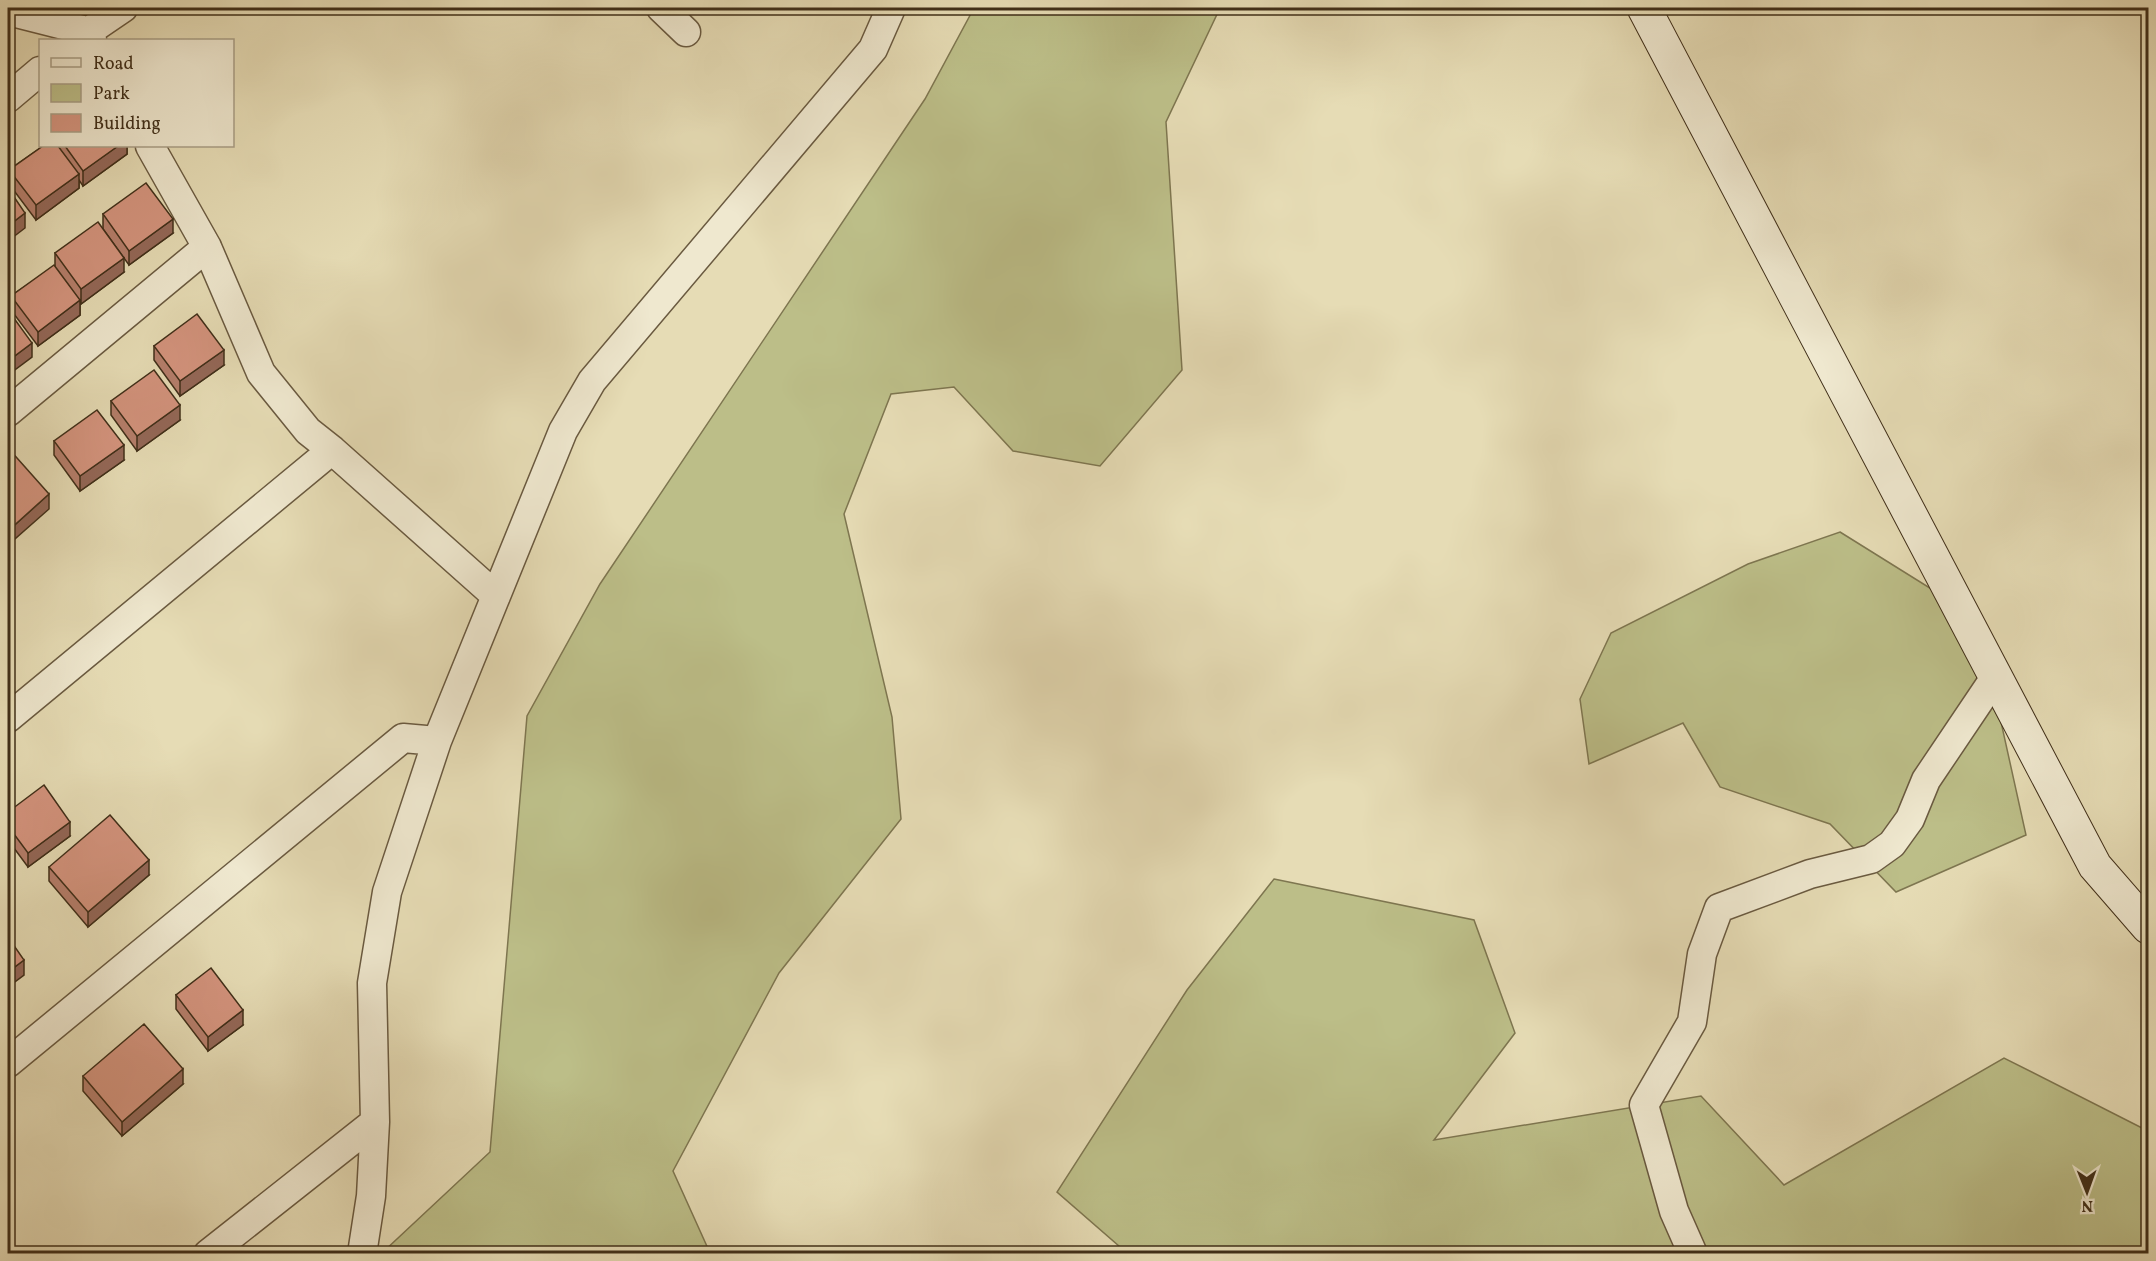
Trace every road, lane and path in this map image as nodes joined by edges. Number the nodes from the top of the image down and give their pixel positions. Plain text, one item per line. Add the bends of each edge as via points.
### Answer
1 (123, 8) edge
2 (661, 8) edge
3 (891, 8) edge
4 (1644, 8) edge
5 (8, 11) edge
6 (686, 32) dead end
7 (85, 38) edge
8 (39, 71) edge
9 (8, 98) edge
10 (151, 147) edge
11 (207, 247) junction
12 (8, 412) edge
13 (332, 450) junction
14 (496, 596) junction
15 (1996, 676) junction
16 (8, 718) edge
17 (437, 741) junction
18 (2148, 927) edge
19 (8, 1063) edge
20 (375, 1122) junction
21 (208, 1254) edge
22 (362, 1254) edge
23 (1693, 1254) edge

1 - 7 street
2 - 6 street
3 - 14 street via 873,49 592,381 563,431
4 - 15 street
5 - 7 street
8 - 9 street
10 - 11 street
11 - 12 street
11 - 13 street via 261,374 308,431
13 - 14 street
13 - 16 street
14 - 17 street
15 - 18 street via 2095,866
15 - 23 street via 1926,780 1910,819 1892,844 1871,859 1810,874 1719,908 1702,954 1692,1022 1644,1105 1674,1211
17 - 19 street via 403,738
17 - 20 street via 387,892 372,983
20 - 21 street
20 - 22 street via 371,1196

